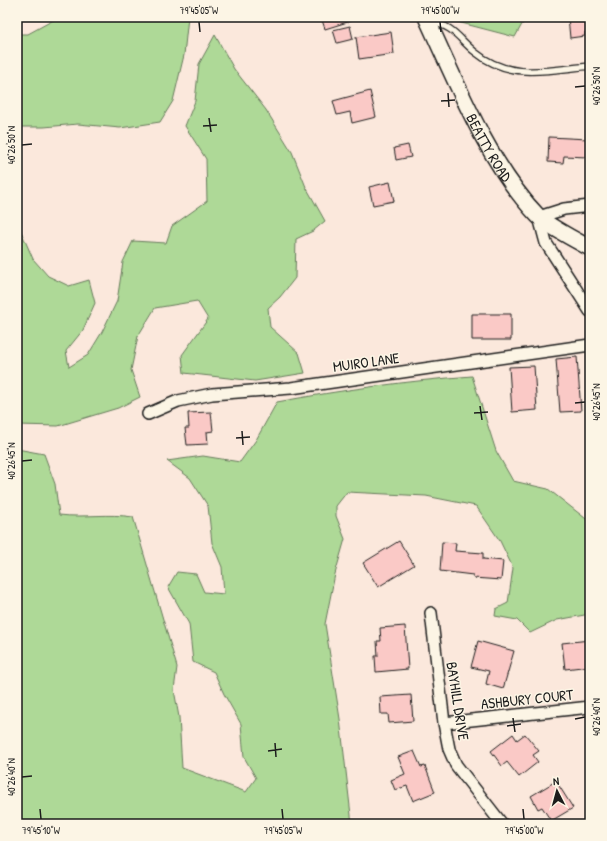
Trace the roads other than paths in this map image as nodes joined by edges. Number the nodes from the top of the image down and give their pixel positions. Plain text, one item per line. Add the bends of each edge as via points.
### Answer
1 (426, 19) edge
2 (590, 66) edge
3 (590, 206) edge
4 (539, 217) junction
5 (590, 248) edge
6 (590, 311) edge
7 (590, 345) edge
8 (148, 414) dead end
9 (431, 613) dead end
10 (590, 707) edge
11 (444, 723) junction
12 (502, 824) edge

1 - 2 lane via 442,23 475,52 506,69 538,72
1 - 4 street, BEATTY ROAD via 486,142 511,183
3 - 4 street via 564,209
4 - 5 street, BEATTY ROAD
4 - 6 street via 546,243
7 - 8 street, MUIRO LANE via 291,388 212,394 178,401
9 - 11 street, BAYHILL DRIVE
10 - 11 street, ASHBURY COURT
11 - 12 street, BAYHILL DRIVE via 456,765

